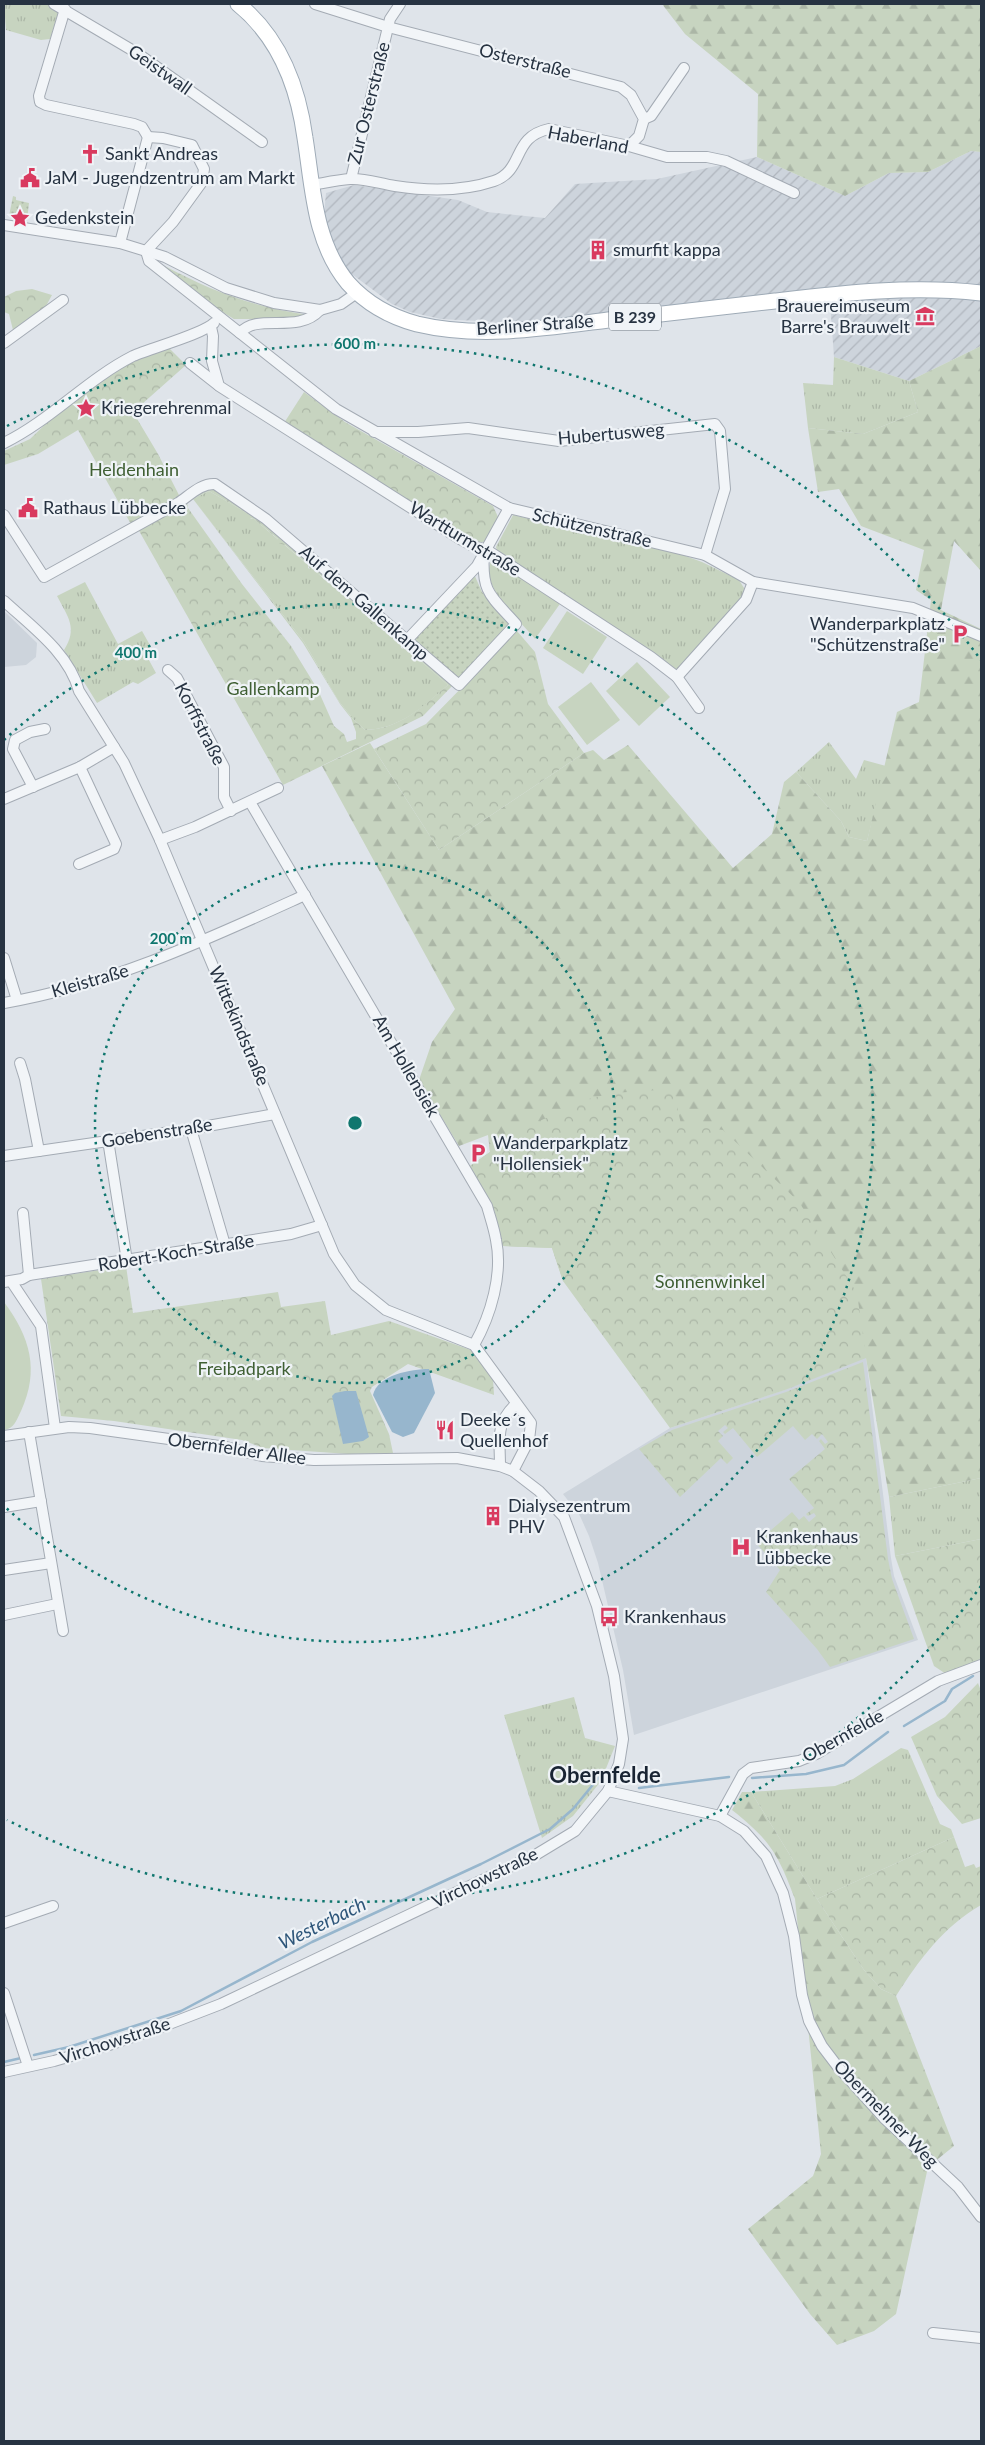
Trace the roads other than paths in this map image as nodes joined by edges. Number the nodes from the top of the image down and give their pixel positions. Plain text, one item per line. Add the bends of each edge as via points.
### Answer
1 (54, 4) edge
2 (238, 4) edge
3 (315, 4) edge
4 (400, 4) edge
5 (64, 9) junction
6 (388, 27) junction
7 (684, 68) dead end
8 (644, 120) junction
9 (148, 137) junction
10 (262, 142) dead end
11 (630, 146) junction
12 (351, 179) junction
13 (312, 185) junction
14 (794, 193) dead end
15 (4, 225) edge
16 (120, 243) junction
17 (146, 251) junction
18 (358, 292) junction
19 (981, 292) edge
20 (64, 300) dead end
21 (320, 310) junction
22 (219, 317) junction
23 (210, 326) junction
24 (240, 333) junction
25 (4, 343) edge
26 (190, 363) dead end
27 (219, 386) junction
28 (373, 432) junction
29 (4, 444) edge
30 (509, 508) junction
31 (4, 515) edge
32 (486, 552) junction
33 (705, 555) junction
34 (753, 582) junction
35 (4, 600) edge
36 (981, 636) edge
37 (407, 640) junction
38 (168, 670) dead end
39 (677, 677) junction
40 (699, 708) dead end
41 (45, 729) dead end
42 (114, 747) junction
43 (80, 767) junction
44 (33, 787) junction
45 (278, 788) dead end
46 (4, 799) edge
47 (250, 802) junction
48 (231, 810) junction
49 (160, 840) junction
50 (79, 864) dead end
51 (305, 895) junction
52 (203, 941) junction
53 (4, 958) edge
54 (17, 1000) junction
55 (4, 1003) edge
56 (20, 1064) dead end
57 (275, 1114) junction
58 (191, 1129) junction
59 (108, 1140) junction
60 (39, 1151) junction
61 (4, 1156) edge
62 (23, 1213) dead end
63 (322, 1225) junction
64 (224, 1245) junction
65 (127, 1261) junction
66 (29, 1275) junction
67 (7, 1281) edge
68 (474, 1345) junction
69 (516, 1404) junction
70 (54, 1428) junction
71 (29, 1432) junction
72 (4, 1436) edge
73 (500, 1466) junction
74 (512, 1471) junction
75 (41, 1502) junction
76 (4, 1507) edge
77 (51, 1563) junction
78 (4, 1570) edge
79 (57, 1604) junction
80 (4, 1615) edge
81 (63, 1631) dead end
82 (981, 1665) edge
83 (608, 1791) junction
84 (720, 1816) junction
85 (53, 1906) dead end
86 (4, 1923) edge
87 (4, 1993) edge
88 (28, 2066) junction
89 (4, 2072) edge
90 (981, 2217) edge
91 (933, 2333) dead end
92 (981, 2338) edge

1 - 5 street, Geistwall
2 - 13 main road, Berliner Straße / B 239 via 269,36 289,72 302,118
3 - 6 street, Osterstraße
4 - 6 street
5 - 9 street via 40,102 134,124 142,127
5 - 10 street, Geistwall via 137,53
6 - 8 street, Osterstraße via 611,82 631,95
6 - 12 street, Zur Osterstraße
7 - 8 street
8 - 11 street via 639,136
9 - 16 street
9 - 17 street via 192,146 204,169 202,182 173,222
11 - 12 street, Haberland via 549,129 537,131 527,139 505,176 484,184 444,191
11 - 14 street, Haberland via 667,157 726,162
12 - 13 street, Haberland
13 - 18 main road, Berliner Straße / B 239 via 325,244 340,272
15 - 16 street
16 - 17 street
17 - 21 street via 165,257 226,288 274,303
17 - 22 street, Schützenstraße via 150,261
18 - 19 main road, Berliner Straße / B 239 via 404,320 435,327 488,331 552,327 852,292
18 - 21 street via 341,304
20 - 25 street
21 - 24 street via 304,321 248,325
22 - 23 street
22 - 24 street, Schützenstraße
23 - 27 street via 212,361
23 - 29 street via 131,357
24 - 28 street, Schützenstraße via 313,393
26 - 27 street, Wartturmstraße
27 - 32 street, Wartturmstraße via 460,539
28 - 30 street, Schützenstraße
28 - 33 street, Hubertusweg via 468,428 559,441 715,424 720,431 725,489
30 - 32 street
30 - 33 street, Schützenstraße
31 - 37 street, Auf dem Gallenkamp via 44,577 178,503 198,488 215,484 273,525
32 - 37 street via 477,566
32 - 37 street, Auf dem Gallenkamp via 484,583 516,624 459,685
32 - 39 street, Wartturmstraße
33 - 34 street, Schützenstraße
34 - 36 street, Schützenstraße via 913,608
34 - 39 street via 746,600
35 - 42 street, Wittekindstraße via 59,654
38 - 48 street, Korffstraße via 177,678 224,767 224,797
39 - 40 street, Wartturmstraße
41 - 44 street via 15,740 13,749
42 - 43 street
42 - 49 street, Wittekindstraße
43 - 44 street
43 - 50 street via 116,844 114,850
44 - 46 street
45 - 47 street
47 - 48 street
47 - 51 street, Am Hollensiek
48 - 49 street
49 - 52 street, Wittekindstraße
51 - 52 street, Kleistraße
51 - 68 street, Am Hollensiek via 486,1206 497,1240 497,1271 491,1303
52 - 54 street, Kleistraße via 77,987
52 - 57 street, Wittekindstraße
53 - 54 street
54 - 55 street, Kleistraße
56 - 60 street
57 - 58 street, Goebenstraße
57 - 63 street, Wittekindstraße
58 - 59 street, Goebenstraße
58 - 64 street
59 - 60 street, Goebenstraße
59 - 65 street
60 - 61 street, Goebenstraße
62 - 66 street
63 - 64 street, Robert-Koch-Straße via 291,1234
63 - 68 street, Wittekindstraße via 342,1268 370,1299 403,1318
64 - 65 street, Robert-Koch-Straße
65 - 66 street, Robert-Koch-Straße
66 - 67 street, Robert-Koch-Straße
67 - 70 street via 41,1326
68 - 69 street
69 - 73 street via 502,1422
69 - 74 street via 529,1417 532,1429
70 - 71 street, Obernfelder Allee
70 - 73 street, Obernfelder Allee via 90,1428 305,1460 457,1458
71 - 72 street, Obernfelder Allee
71 - 75 street
73 - 74 street, Virchowstraße
74 - 83 street, Virchowstraße via 539,1491 564,1517 597,1606 614,1676 622,1729 619,1764
75 - 76 street
75 - 77 street
77 - 78 street
77 - 79 street
79 - 80 street
79 - 81 street
82 - 84 street, Obernfelde via 938,1681 816,1754 799,1761 751,1768 743,1774
83 - 84 street, Obermehner Weg
83 - 88 street, Virchowstraße via 575,1831 537,1854 221,2004 109,2045
84 - 90 street, Obermehner Weg via 744,1831 766,1856 783,1893 794,1936 802,1995 809,2021 822,2046 884,2118 958,2187
85 - 86 street
87 - 88 street
88 - 89 street, Virchowstraße
91 - 92 street

